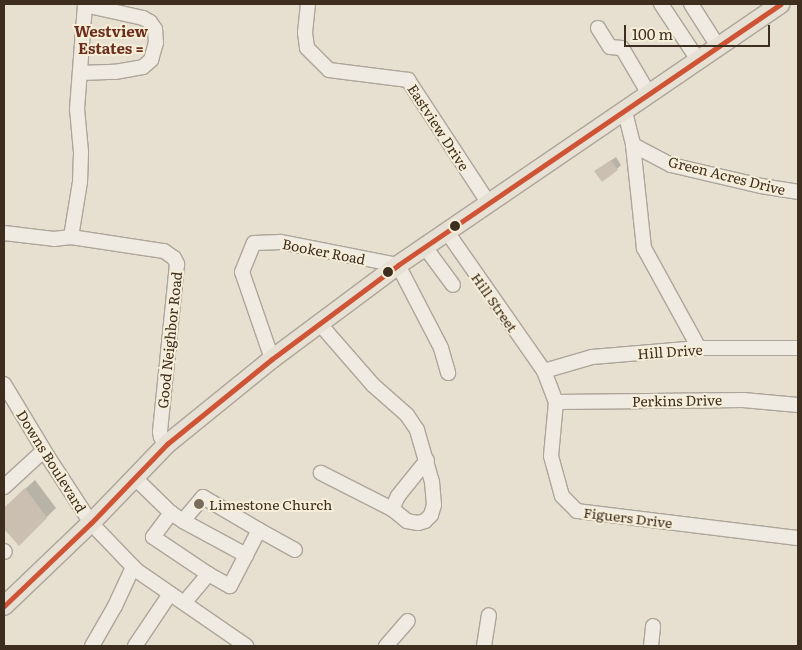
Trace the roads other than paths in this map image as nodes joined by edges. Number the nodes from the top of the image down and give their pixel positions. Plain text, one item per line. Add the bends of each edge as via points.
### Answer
1 (308, 4) edge
2 (661, 4) edge
3 (691, 4) edge
4 (85, 5) edge
5 (774, 5) edge
6 (598, 28) dead end
7 (718, 45) junction
8 (698, 60) junction
9 (80, 73) junction
10 (649, 94) junction
11 (625, 112) junction
12 (633, 145) junction
13 (798, 192) edge
14 (489, 204) junction
15 (447, 232) junction
16 (4, 233) edge
17 (71, 237) junction
18 (425, 247) junction
19 (398, 265) junction
20 (453, 285) dead end
21 (319, 323) junction
22 (698, 348) junction
23 (798, 348) edge
24 (272, 359) junction
25 (544, 371) junction
26 (448, 373) dead end
27 (4, 384) edge
28 (556, 402) junction
29 (798, 405) edge
30 (168, 444) junction
31 (44, 451) junction
32 (427, 460) junction
33 (321, 473) dead end
34 (134, 477) junction
35 (4, 487) edge
36 (392, 510) junction
37 (177, 517) junction
38 (91, 523) junction
39 (259, 530) junction
40 (798, 538) edge
41 (296, 550) dead end
42 (246, 555) junction
43 (133, 567) junction
44 (208, 574) junction
45 (170, 594) junction
46 (184, 603) junction
47 (4, 606) edge
48 (489, 615) dead end
49 (408, 621) dead end
50 (653, 626) dead end
51 (98, 644) edge
52 (135, 646) edge
53 (246, 646) edge
54 (386, 646) edge
55 (484, 646) edge
56 (651, 646) edge

1 - 14 street, Eastview Drive via 307,48 329,70 408,80
2 - 8 street
3 - 7 street
4 - 9 street
4 - 9 street via 143,18 155,30 156,43 151,60 143,67
5 - 7 main road
6 - 10 street via 610,47 622,48
7 - 8 main road
8 - 10 main road
9 - 17 street via 80,182
10 - 11 main road
11 - 12 street
11 - 14 main road
12 - 13 street, Green Acres Drive via 671,164
12 - 22 street via 644,248
14 - 15 main road
15 - 18 main road
15 - 25 street, Hill Street
16 - 17 street, Good Neighbor Road via 54,239
17 - 30 street, Good Neighbor Road via 164,251 176,261 160,432
18 - 19 main road
18 - 20 street
19 - 21 main road
19 - 24 street, Booker Road via 281,242 254,243 242,272
19 - 26 street via 441,348
21 - 24 main road
21 - 32 street via 373,385 408,415
22 - 23 street, Hill Drive
22 - 25 street, Hill Drive via 592,357
24 - 30 main road
25 - 28 street, Figuers Drive
27 - 31 street, Downs Boulevard
28 - 29 street, Perkins Drive via 743,400
28 - 40 street, Figuers Drive via 552,456 562,496 577,511
30 - 34 main road
31 - 35 street
31 - 38 street, Downs Boulevard
32 - 36 street via 405,485
32 - 36 street via 434,505 431,515 418,523 408,521
33 - 36 street
34 - 37 street
34 - 38 main road
37 - 39 street via 203,497
37 - 42 street
37 - 44 street via 154,536
38 - 43 street, Downs Boulevard
38 - 47 main road
39 - 41 street
39 - 42 street
42 - 44 street via 230,586
43 - 45 street, Downs Boulevard
43 - 51 street
44 - 46 street
45 - 46 street, Downs Boulevard
45 - 52 street
46 - 53 street, Downs Boulevard
48 - 55 street
49 - 54 street
50 - 56 street

